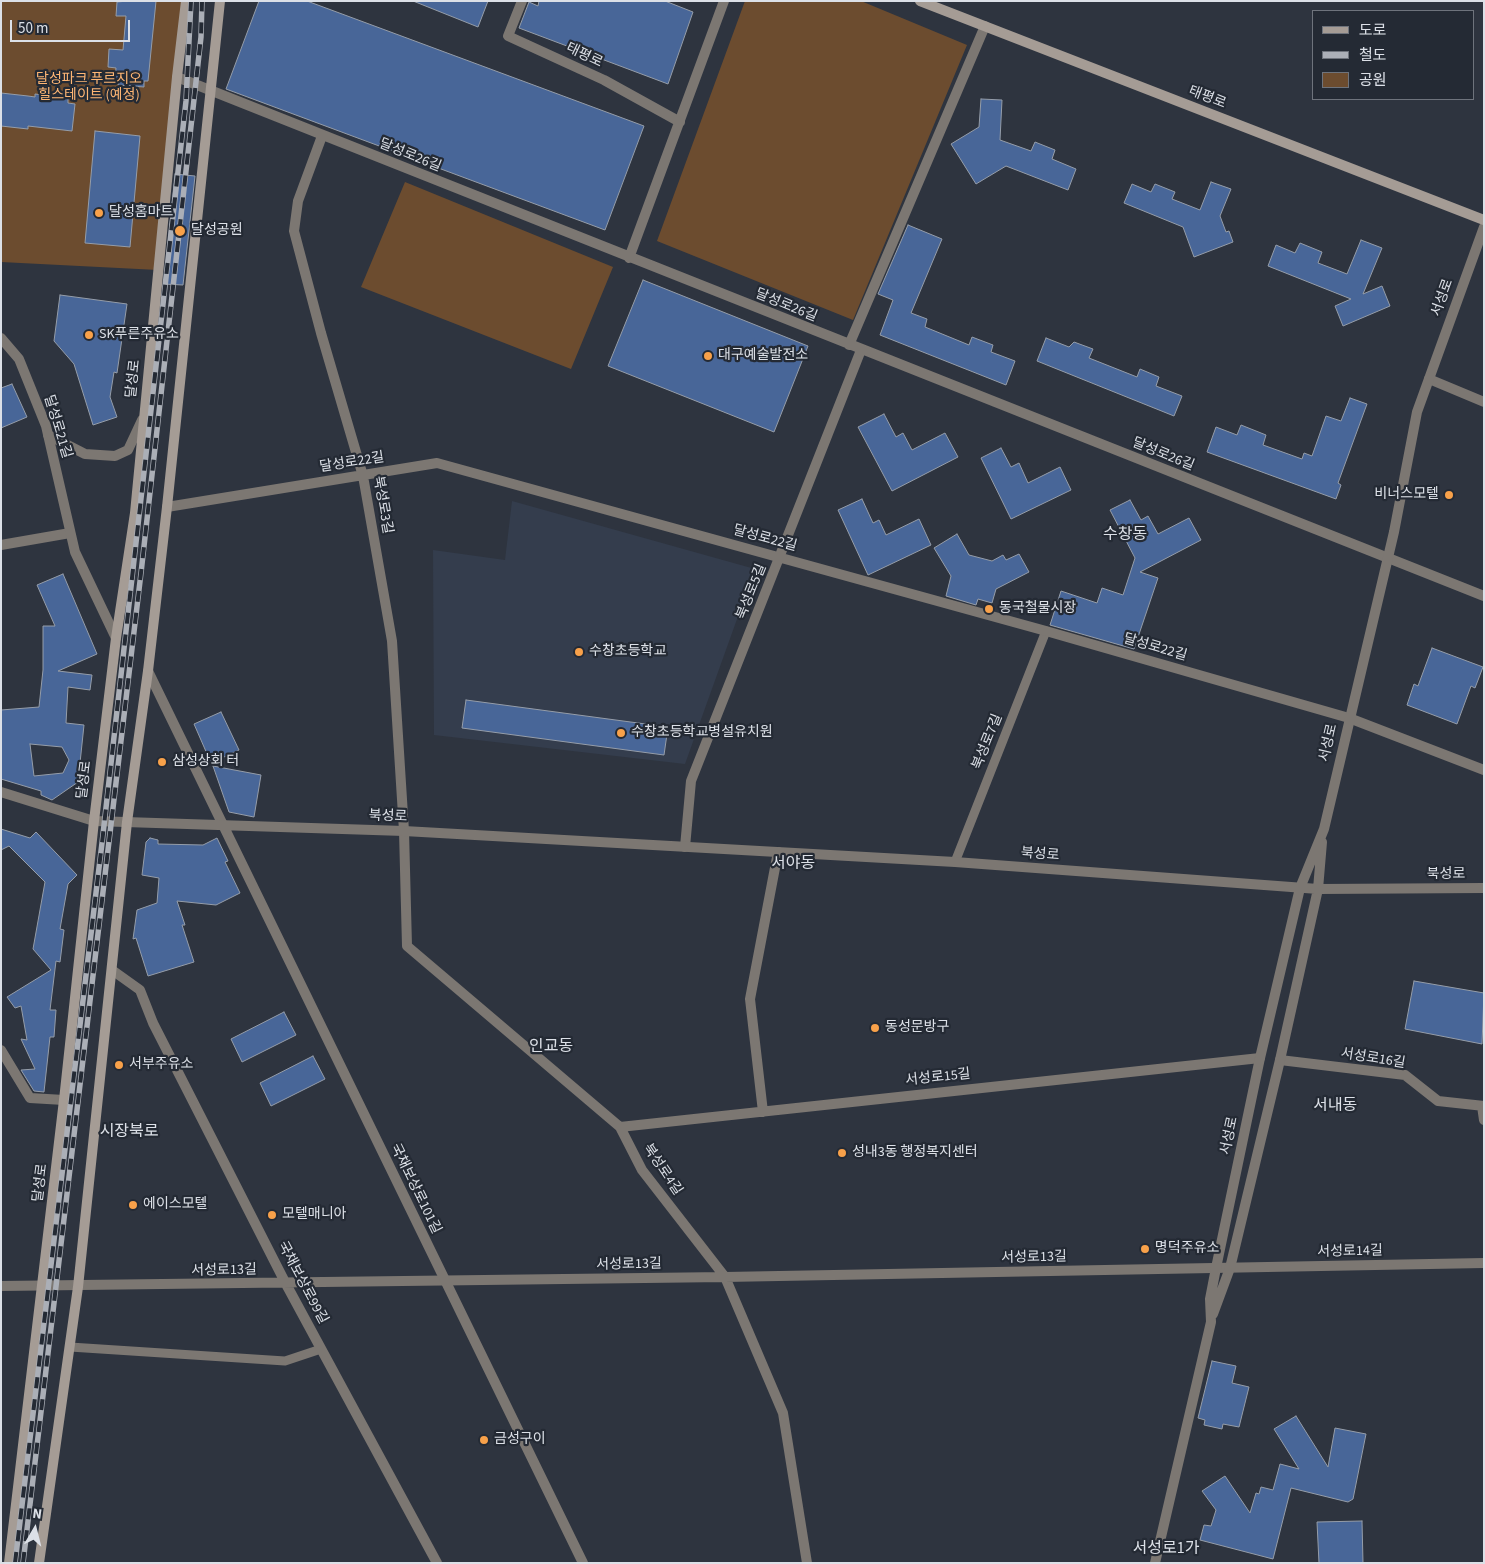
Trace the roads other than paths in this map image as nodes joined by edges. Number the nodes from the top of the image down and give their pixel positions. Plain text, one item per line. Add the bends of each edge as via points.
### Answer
1 (186, 1) edge
2 (220, 1) edge
3 (522, 1) edge
4 (724, 1) edge
5 (920, 1) edge
6 (985, 26) junction
7 (177, 77) junction
8 (212, 91) junction
9 (680, 122) junction
10 (322, 136) junction
11 (1484, 220) edge
12 (1484, 227) edge
13 (629, 258) junction
14 (1, 338) edge
15 (849, 345) junction
16 (861, 350) junction
17 (1429, 379) junction
18 (1484, 402) edge
19 (144, 415) junction
20 (48, 435) junction
21 (363, 476) junction
22 (167, 507) junction
23 (70, 533) junction
24 (1, 545) edge
25 (780, 558) junction
26 (1386, 558) junction
27 (1484, 596) edge
28 (1046, 631) junction
29 (116, 638) junction
30 (148, 671) junction
31 (1348, 718) junction
32 (1484, 770) edge
33 (1, 792) edge
34 (94, 821) junction
35 (127, 822) junction
36 (224, 826) junction
37 (1324, 828) junction
38 (404, 831) junction
39 (685, 847) junction
40 (778, 852) junction
41 (954, 862) junction
42 (1300, 888) junction
43 (1318, 888) junction
44 (1484, 888) edge
45 (112, 970) junction
46 (1, 1050) edge
47 (1260, 1058) junction
48 (1280, 1060) junction
49 (64, 1100) junction
50 (1483, 1106) edge
51 (763, 1112) junction
52 (1484, 1120) edge
53 (620, 1128) junction
54 (1484, 1262) edge
55 (1216, 1268) junction
56 (1230, 1268) junction
57 (725, 1277) junction
58 (445, 1282) junction
59 (286, 1284) junction
60 (1, 1286) edge
61 (78, 1286) junction
62 (43, 1287) junction
63 (1211, 1322) junction
64 (70, 1346) junction
65 (322, 1349) junction
66 (9, 1563) edge
67 (39, 1563) edge
68 (437, 1563) edge
69 (583, 1563) edge
70 (806, 1563) edge
71 (1155, 1563) edge

1 - 7 main road, 달성로
2 - 8 main road
3 - 9 street, 태평로 via 508,36 604,80
4 - 9 street
5 - 6 main road, 태평로
6 - 11 main road, 태평로
6 - 15 street
7 - 8 street, 달성로26길
7 - 19 main road, 달성로
8 - 10 street, 달성로26길
8 - 22 main road
9 - 13 street
10 - 13 street, 달성로26길
10 - 21 street, 북성로3길 via 298,201 294,231
12 - 17 street, 서성로
13 - 15 street, 달성로26길
14 - 20 street, 달성로21길 via 19,359
15 - 16 street, 달성로26길
16 - 25 street, 북성로5길
16 - 26 street, 달성로26길
17 - 18 street
17 - 26 street, 서성로 via 1417,412
19 - 20 street via 128,450 115,456 85,454
19 - 29 main road, 달성로 via 135,513
20 - 23 street, 달성로21길
21 - 22 street, 달성로22길
21 - 25 street, 달성로22길 via 437,463
21 - 38 street, 북성로3길 via 392,641
22 - 30 main road
23 - 24 street
23 - 29 street, 달성로21길 via 75,552
25 - 28 street, 달성로22길
25 - 39 street, 북성로5길 via 691,781
26 - 27 street, 달성로26길
26 - 31 street, 서성로
28 - 31 street, 달성로22길
28 - 41 lane, 북성로7길
29 - 34 main road, 달성로
30 - 35 main road
30 - 36 street
31 - 32 street, 서성로
31 - 37 street, 서성로
33 - 34 street, 북성로
34 - 35 street, 북성로
34 - 49 main road, 달성로
35 - 36 street, 북성로
35 - 45 main road
36 - 38 street, 북성로
36 - 58 street, 국채보상로101길
37 - 42 street, 서성로
37 - 43 street
38 - 39 street, 북성로
38 - 53 street, 북성로4길 via 407,946
39 - 40 street, 북성로
40 - 41 street, 북성로
40 - 51 street via 750,999
41 - 42 street, 북성로
42 - 43 street, 북성로
42 - 47 street, 서성로
43 - 44 street, 북성로
43 - 48 street
45 - 59 street, 국채보상로99길 via 140,990 153,1023
45 - 61 main road
46 - 49 street via 30,1098
47 - 51 street, 서성로15길
47 - 55 street, 서성로
48 - 50 street, 서성로16길 via 1405,1075 1438,1101
48 - 56 street
49 - 62 main road, 달성로
50 - 52 street
51 - 53 street, 서성로15길
53 - 57 street, 북성로4길 via 642,1170
54 - 56 street, 서성로14길
55 - 56 street, 서성로14길
55 - 57 street, 서성로13길
55 - 63 street, 서성로 via 1210,1299
56 - 63 street
57 - 58 street, 서성로13길
57 - 70 street, 북성로4길 via 783,1414
58 - 59 street, 서성로13길
58 - 69 street, 국채보상로101길
59 - 61 street, 서성로13길
59 - 65 street, 국채보상로99길
60 - 62 street, 서성로13길
61 - 62 street, 서성로13길
61 - 64 main road
62 - 66 main road, 달성로
63 - 71 street, 서성로
64 - 65 lane via 285,1361
64 - 67 main road
65 - 68 street, 국채보상로99길

